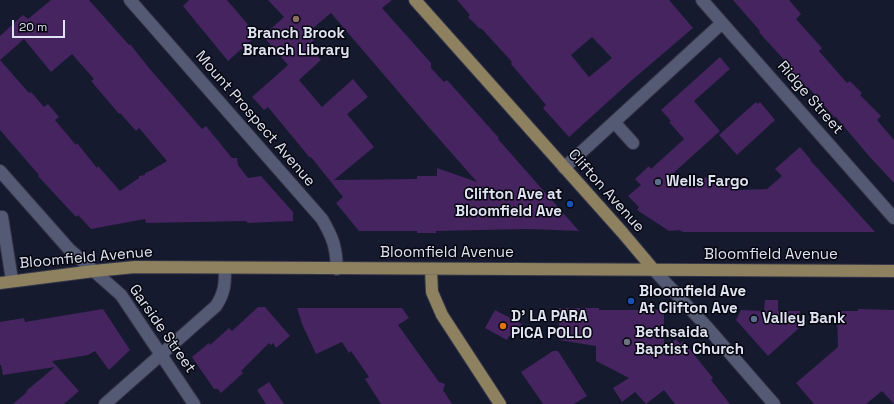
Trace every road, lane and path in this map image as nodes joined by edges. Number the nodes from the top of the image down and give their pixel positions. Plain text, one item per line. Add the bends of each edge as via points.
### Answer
1 (130, 0) edge
2 (415, 0) edge
3 (702, 0) edge
4 (722, 23) junction
5 (614, 122) junction
6 (633, 143) dead end
7 (564, 168) junction
8 (0, 171) edge
9 (4, 184) edge
10 (0, 217) edge
11 (894, 218) edge
12 (3, 238) edge
13 (226, 268) junction
14 (337, 269) junction
15 (431, 270) junction
16 (654, 270) junction
17 (94, 271) junction
18 (894, 271) edge
19 (6, 281) edge
20 (162, 355) junction
21 (105, 404) edge
22 (194, 404) edge
23 (500, 404) edge
24 (774, 404) edge

1 - 14 street, Mount Prospect Avenue via 322,219 334,242
2 - 7 main road, Clifton Avenue
3 - 4 street, Ridge Street
4 - 5 street
4 - 11 street, Ridge Street
5 - 6 street
5 - 7 street
7 - 16 main road, Clifton Avenue
8 - 9 street, Garside Street
9 - 17 street, Garside Street
10 - 12 street
12 - 19 street
13 - 14 main road, Bloomfield Avenue
13 - 17 main road, Bloomfield Avenue via 135,267
13 - 20 street via 225,287 216,306
14 - 15 main road, Bloomfield Avenue
15 - 16 main road, Bloomfield Avenue
15 - 23 main road via 432,292 442,315
16 - 18 main road, Bloomfield Avenue
16 - 24 street, Clifton Avenue
17 - 19 main road, Bloomfield Avenue
17 - 20 street, Garside Street via 121,295
20 - 21 street
20 - 22 street, Garside Street

